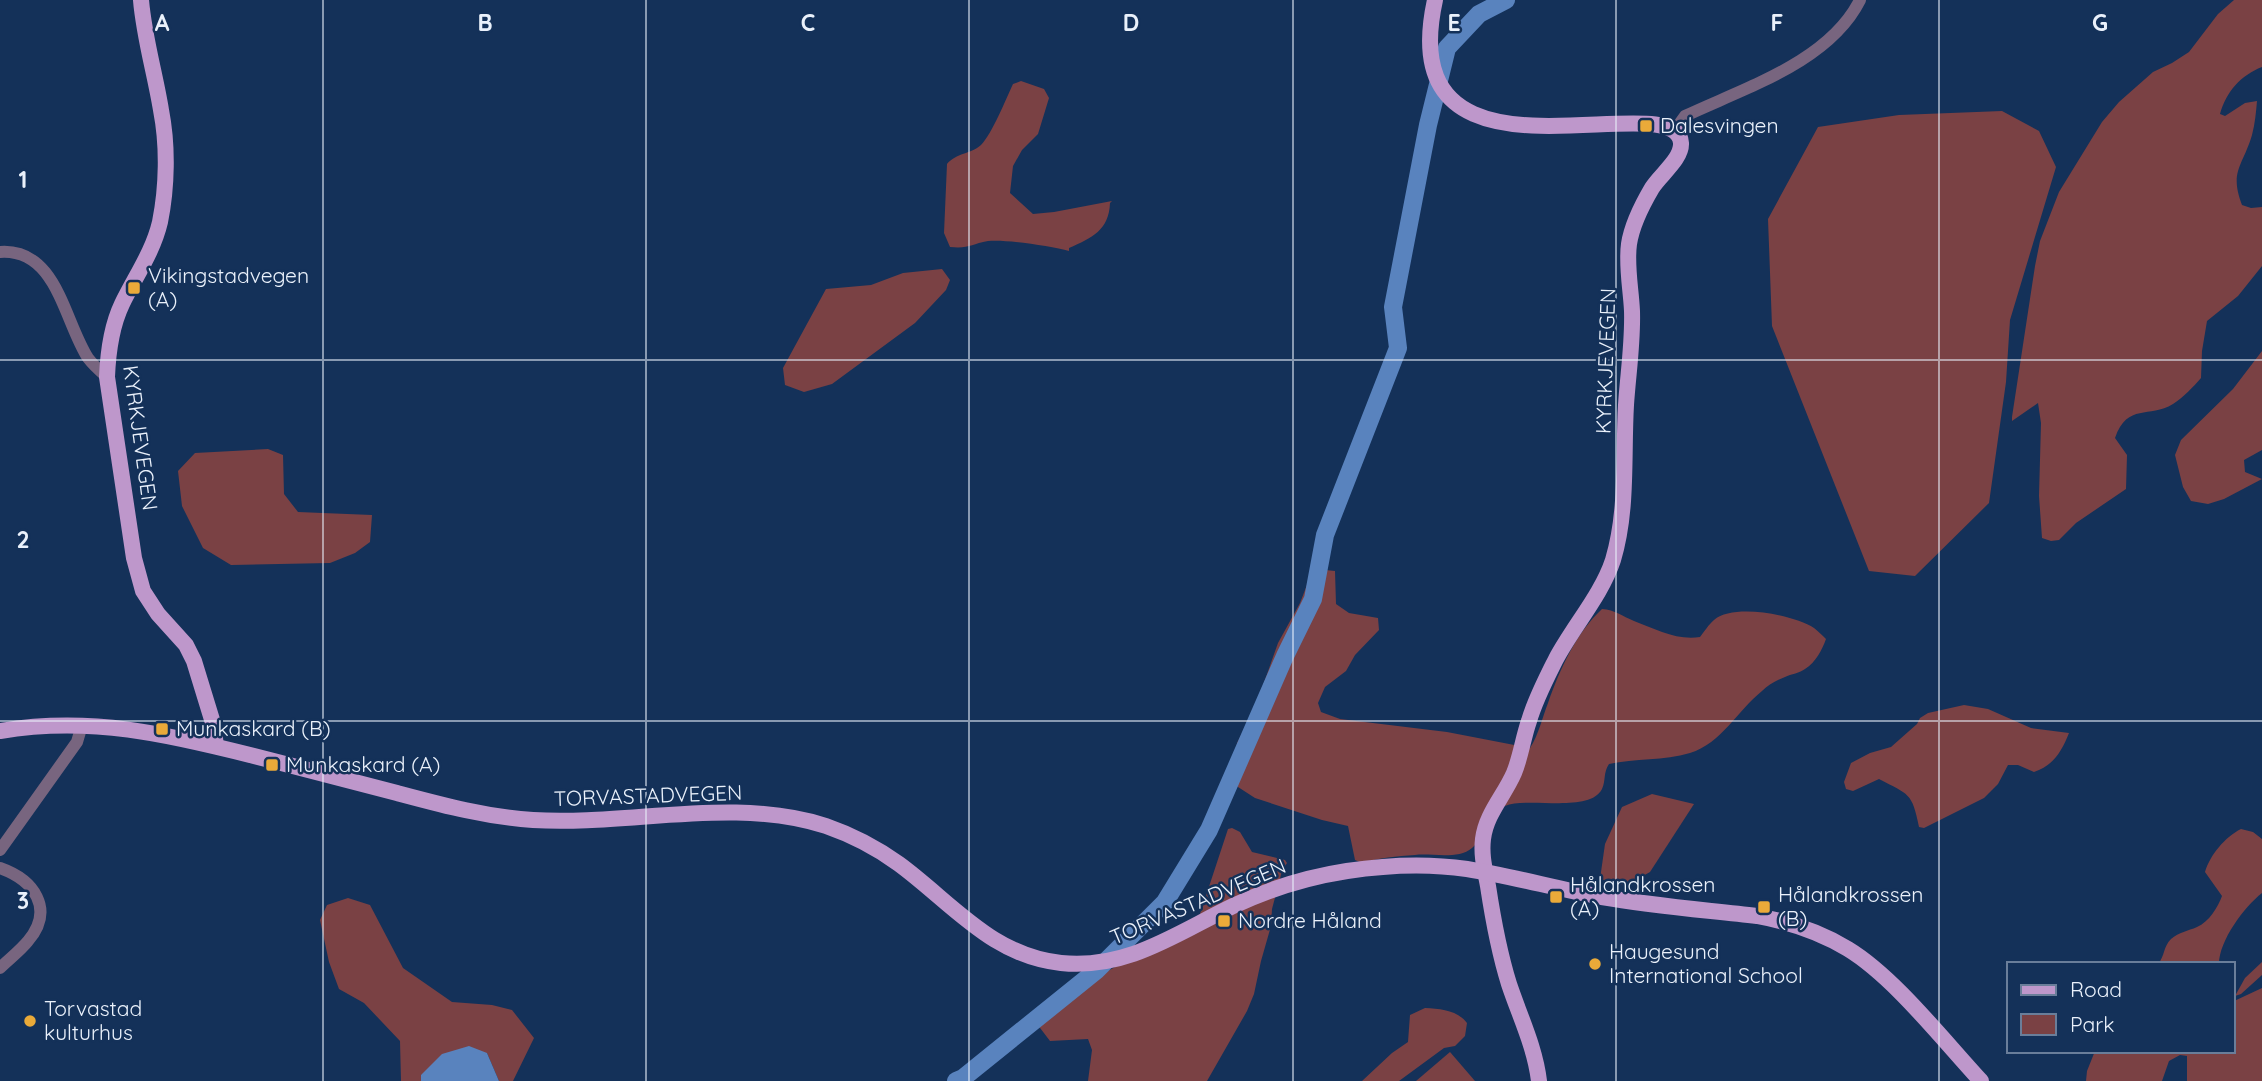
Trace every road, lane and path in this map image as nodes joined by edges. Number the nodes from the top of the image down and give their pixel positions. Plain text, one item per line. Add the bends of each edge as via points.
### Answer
1 (141, 0) edge
2 (1435, 0) edge
3 (1860, 0) edge
4 (1675, 130) junction
5 (0, 252) edge
6 (107, 377) junction
7 (82, 725) junction
8 (0, 731) edge
9 (216, 746) junction
10 (0, 850) edge
11 (0, 868) edge
12 (1486, 872) junction
13 (0, 968) edge
14 (1539, 1081) edge
15 (1981, 1081) edge

1 - 6 main road, KYRKJEVEGEN via 162,113 163,205 155,240 113,327
2 - 4 main road via 1430,29 1436,75 1447,95 1466,112 1524,125 1650,124
3 - 4 street via 1845,26 1798,62 1685,116
4 - 12 main road, KYRKJEVEGEN via 1680,149 1642,206 1629,244 1632,332 1616,547 1605,577 1538,697 1517,766 1487,821 1482,852
5 - 6 street via 34,260 52,280 88,357
6 - 9 main road, KYRKJEVEGEN via 143,591 194,661
7 - 8 main road, TORVASTADVEGEN
7 - 9 main road, TORVASTADVEGEN via 135,729
7 - 10 street via 77,742
9 - 12 main road, TORVASTADVEGEN via 441,805 512,818 587,820 748,813 811,821 879,850 997,942 1025,955 1066,964 1133,956 1247,900 1328,874 1400,866
11 - 13 street via 33,888 40,900 38,924 29,940
12 - 14 main road, KYRKJEVEGEN via 1500,953
12 - 15 main road, TORVASTADVEGEN via 1602,897 1780,920 1815,932 1871,967

